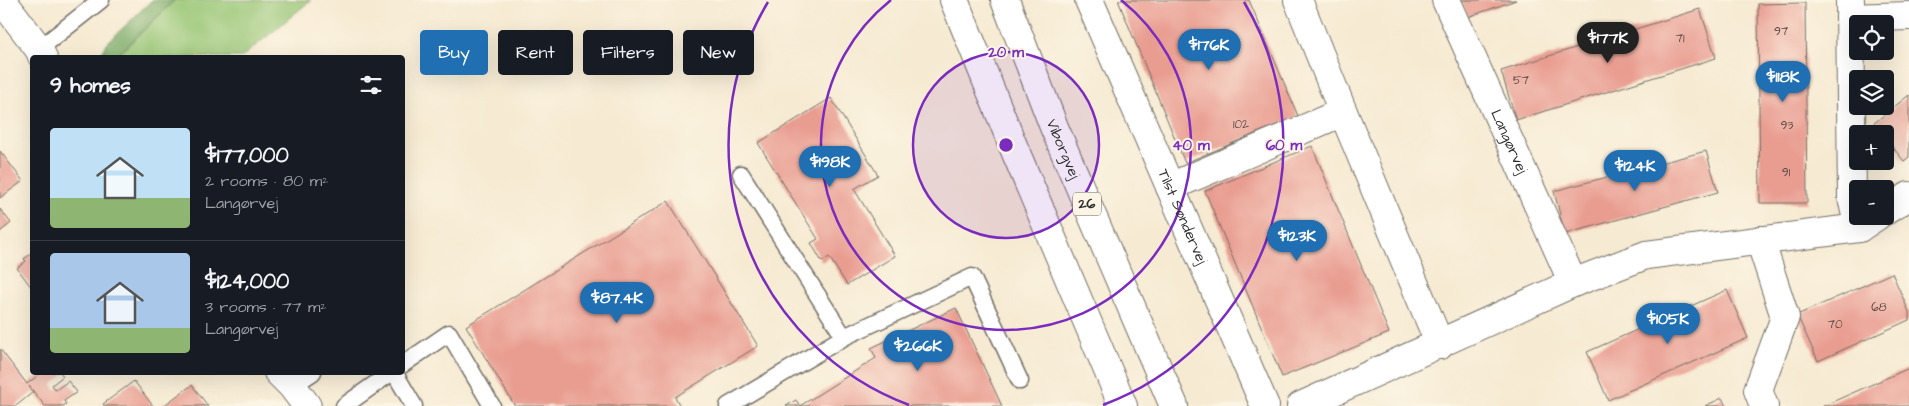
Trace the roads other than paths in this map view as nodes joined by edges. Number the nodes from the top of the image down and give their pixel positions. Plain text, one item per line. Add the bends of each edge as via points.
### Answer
1 (2, 0) edge
2 (101, 0) edge
3 (954, 0) edge
4 (1005, 0) edge
5 (1089, 0) edge
6 (1298, 0) edge
7 (1446, 0) edge
8 (1850, 9) edge
9 (1909, 16) edge
10 (44, 54) edge
11 (1343, 112) junction
12 (741, 174) dead end
13 (1852, 180) edge
14 (1170, 187) junction
15 (1909, 196) edge
16 (1894, 205) edge
17 (1850, 225) edge
18 (1760, 240) junction
19 (1573, 284) junction
20 (844, 337) junction
21 (1440, 345) junction
22 (405, 363) edge
23 (389, 375) edge
24 (395, 375) edge
25 (1020, 381) dead end
26 (1313, 403) edge
27 (344, 406) edge
28 (414, 406) edge
29 (492, 406) edge
30 (728, 406) edge
31 (1122, 406) edge
32 (1174, 406) edge
33 (1265, 406) edge
34 (1764, 406) edge

1 - 10 street
2 - 10 lane
3 - 31 street
4 - 32 street, Viborgvej / 26 via 1054,127
5 - 14 street, Tilst Søndervej
6 - 11 street
7 - 19 street, Langørvej
8 - 9 street
8 - 13 street
11 - 14 street
11 - 21 street
12 - 20 lane
14 - 33 street, Tilst Søndervej
15 - 16 street
17 - 18 street
18 - 19 street via 1646,255
18 - 34 street via 1785,316 1758,390
19 - 21 street
20 - 25 lane via 972,277
20 - 30 lane
21 - 26 street
22 - 29 lane via 448,333
23 - 27 lane
24 - 28 lane

